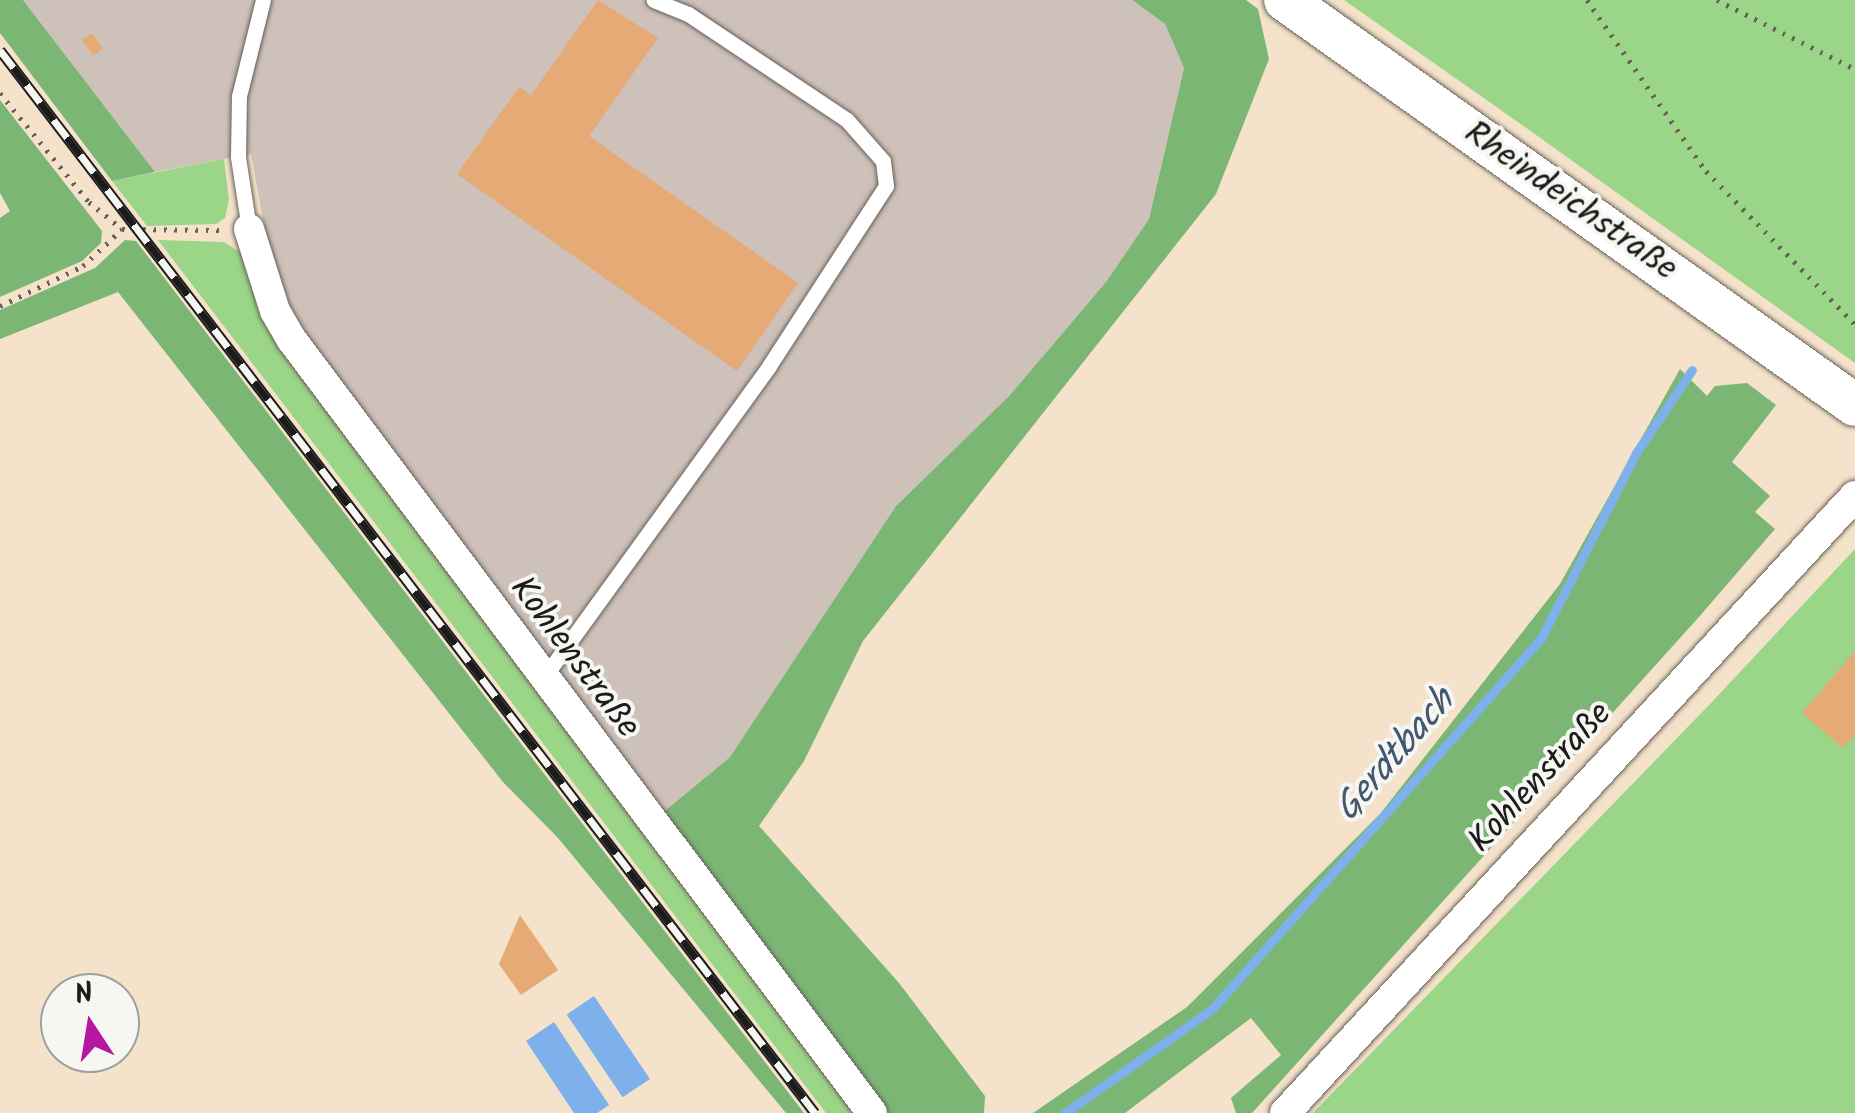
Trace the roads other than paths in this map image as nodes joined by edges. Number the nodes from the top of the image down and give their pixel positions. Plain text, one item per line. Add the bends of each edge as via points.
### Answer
1 (263, 0) edge
2 (654, 0) edge
3 (1285, 0) edge
4 (249, 229) joint
5 (1855, 405) edge
6 (1855, 496) edge
7 (542, 680) junction
8 (872, 1113) edge
9 (1284, 1113) edge

1 - 4 lane via 239,96 238,157
2 - 7 lane via 688,14 847,120 883,161 886,186 770,366
3 - 5 main road, Rheindeichstraße
4 - 7 street, Kohlenstraße via 275,311 292,340
6 - 9 street, Kohlenstraße
7 - 8 street, Kohlenstraße

